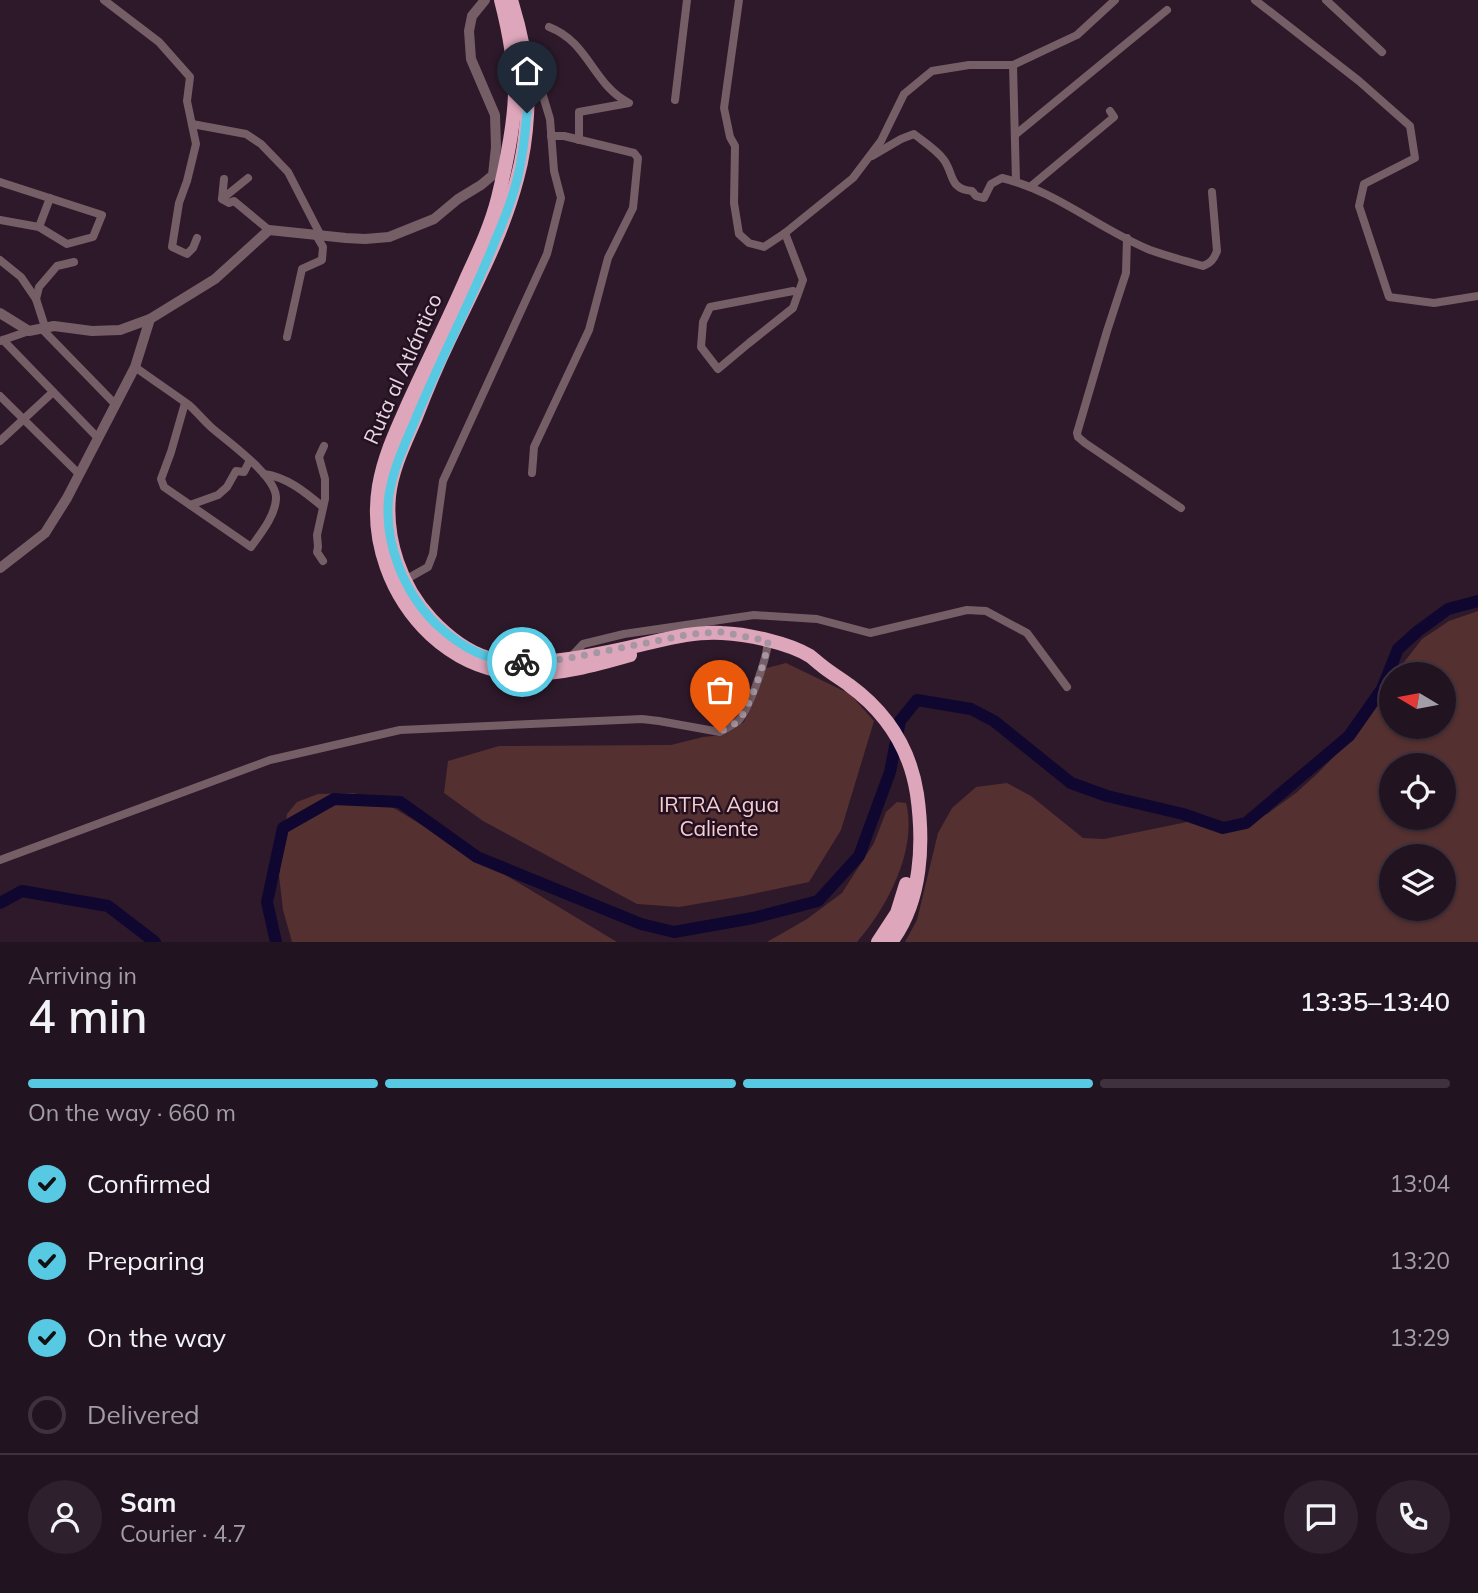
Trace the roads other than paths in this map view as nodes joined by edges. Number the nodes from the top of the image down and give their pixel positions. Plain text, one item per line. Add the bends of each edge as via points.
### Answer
1 (104, 0) edge
2 (485, 0) edge
3 (501, 0) edge
4 (512, 0) edge
5 (687, 0) edge
6 (739, 0) edge
7 (1115, 0) edge
8 (1255, 0) edge
9 (1326, 0) edge
10 (1167, 10) dead end
11 (549, 27) dead end
12 (522, 39) junction
13 (1382, 52) dead end
14 (1013, 65) junction
15 (675, 100) dead end
16 (1110, 111) dead end
17 (192, 124) junction
18 (1015, 135) junction
19 (551, 136) junction
20 (579, 140) junction
21 (866, 160) junction
22 (248, 178) dead end
23 (224, 179) dead end
24 (1016, 181) junction
25 (0, 182) edge
26 (1030, 187) junction
27 (1212, 192) dead end
28 (50, 198) junction
29 (222, 199) junction
30 (0, 220) edge
31 (39, 227) junction
32 (269, 230) junction
33 (785, 233) junction
34 (318, 236) junction
35 (197, 238) dead end
36 (1126, 238) junction
37 (0, 261) edge
38 (74, 262) dead end
39 (793, 291) dead end
40 (1478, 296) edge
41 (36, 299) junction
42 (0, 313) edge
43 (150, 319) junction
44 (43, 327) junction
45 (29, 331) junction
46 (287, 337) dead end
47 (1, 341) edge
48 (135, 367) junction
49 (53, 392) junction
50 (0, 396) edge
51 (186, 403) junction
52 (116, 405) junction
53 (23, 420) junction
54 (97, 438) junction
55 (0, 441) edge
56 (324, 446) dead end
57 (250, 460) junction
58 (532, 473) dead end
59 (79, 474) junction
60 (264, 474) junction
61 (190, 505) junction
62 (323, 507) junction
63 (1181, 509) dead end
64 (323, 561) dead end
65 (0, 568) edge
66 (405, 580) junction
67 (768, 644) junction
68 (570, 658) junction
69 (1068, 687) dead end
70 (920, 831) junction
71 (0, 860) edge
72 (878, 942) edge
73 (891, 942) edge

1 - 17 street via 159,41 190,77 187,102
2 - 34 street via 472,16 469,31 471,59 495,115 493,175 434,219 389,237
3 - 67 highway, Ruta al Atlántico via 515,94 504,169 484,239 390,444 379,486 377,518 391,578 421,625 444,646 467,661 507,673 555,672 688,641
4 - 12 highway, Ruta al Atlántico
5 - 15 street
6 - 33 street via 724,108 735,146 734,203 739,234 764,247
7 - 14 street via 1077,35
8 - 40 street via 1410,126 1415,158 1363,184 1359,206 1389,298 1434,303
9 - 13 street
10 - 18 street
11 - 20 street via 572,40 617,96 629,103 579,112
12 - 19 street via 529,47
12 - 66 highway, Ruta al Atlántico via 527,113 518,176 495,242 393,474 390,534
14 - 18 street
14 - 21 street via 932,71 904,94
16 - 26 street via 1114,117
17 - 34 street via 246,134 261,144 288,172
17 - 35 street via 196,144 172,247 187,254
18 - 24 street
19 - 20 street
19 - 66 street via 561,198 547,254 443,481 428,567
20 - 58 street via 634,153 638,158 633,208 608,258 589,330 534,447
21 - 24 street via 914,134 945,161 953,182 964,191 984,198 991,184 1002,177
21 - 33 street via 853,178
22 - 29 street
23 - 29 street
24 - 26 street
25 - 28 street
26 - 36 street
27 - 36 street via 1217,251 1209,264 1176,258
28 - 31 street
28 - 31 street via 102,215 93,237 67,244
29 - 32 street via 234,201
30 - 31 street
32 - 34 street
32 - 43 street via 215,279
33 - 39 street via 803,280 793,308 719,369 701,347 703,322 710,307
34 - 46 street via 322,260 302,269
36 - 63 street via 1126,273 1077,433 1084,443
37 - 41 street via 21,277
38 - 41 street via 57,266 39,287
41 - 44 street
42 - 45 street
43 - 44 street via 120,330
43 - 48 street
44 - 45 street
44 - 52 street
45 - 47 street
47 - 49 street
48 - 51 street
48 - 52 street
49 - 53 street
49 - 54 street
50 - 53 street
51 - 57 street
51 - 61 street via 162,479 164,487
52 - 54 street
53 - 55 street
53 - 59 street
54 - 59 street
56 - 62 street via 319,457 325,479
57 - 60 street
57 - 61 street via 244,472 236,471 218,495
59 - 65 street via 45,533
60 - 61 street via 276,498 268,524 251,547
60 - 62 street via 292,483
62 - 64 street via 317,552
66 - 68 highway, Ruta al Atlántico via 429,617 467,649 517,662
67 - 68 highway, Ruta al Atlántico via 721,632 691,634
67 - 70 highway, Ruta al Atlántico via 811,656 874,706 911,766
67 - 71 street via 747,709 720,732 642,719 400,730 270,760
68 - 69 street via 583,644 624,634 754,615 817,619 870,633 967,610 986,611 1027,633
70 - 72 highway, Ruta al Atlántico via 897,913
70 - 73 highway, Ruta al Atlántico via 908,915

